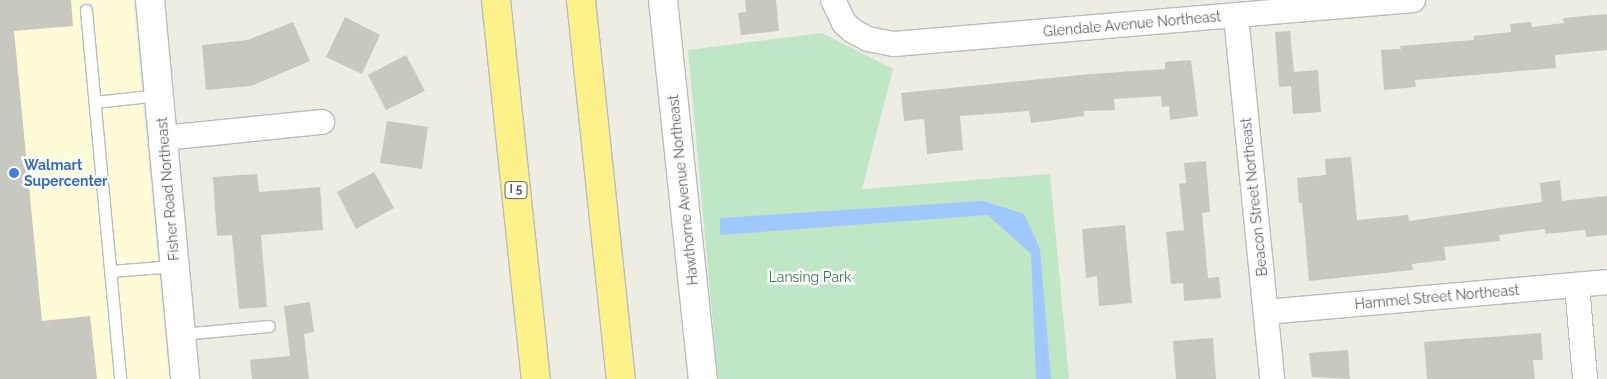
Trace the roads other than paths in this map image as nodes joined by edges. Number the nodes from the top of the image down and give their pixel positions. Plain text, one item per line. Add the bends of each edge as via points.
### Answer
1 (150, 0) edge
2 (496, 0) edge
3 (581, 0) edge
4 (663, 0) edge
5 (833, 0) edge
6 (1413, 0) edge
7 (86, 10) dead end
8 (1236, 16) junction
9 (159, 95) junction
10 (95, 102) junction
11 (322, 122) dead end
12 (164, 138) junction
13 (175, 266) junction
14 (110, 271) junction
15 (1607, 282) edge
16 (1577, 285) junction
17 (1266, 312) junction
18 (268, 326) dead end
19 (180, 334) junction
20 (120, 379) edge
21 (185, 379) edge
22 (536, 379) edge
23 (621, 379) edge
24 (702, 379) edge
25 (1272, 379) edge
26 (1585, 379) edge

1 - 9 street, Fisher Road Northeast
2 - 22 highway, I 5
3 - 23 highway
4 - 24 street, Hawthorne Avenue Northeast
5 - 8 street, Glendale Avenue Northeast via 844,23 853,31 868,39 894,44
6 - 8 street, Glendale Avenue Northeast
7 - 10 lane
8 - 17 street, Beacon Street Northeast
9 - 10 lane
9 - 12 street, Fisher Road Northeast
10 - 14 lane
11 - 12 street
12 - 13 street, Fisher Road Northeast
13 - 14 lane
13 - 19 street, Fisher Road Northeast
14 - 20 lane
15 - 16 street, Hammel Street Northeast
16 - 17 street, Hammel Street Northeast
16 - 26 street
17 - 25 street, Beacon Street Northeast
18 - 19 lane
19 - 21 street, Fisher Road Northeast

